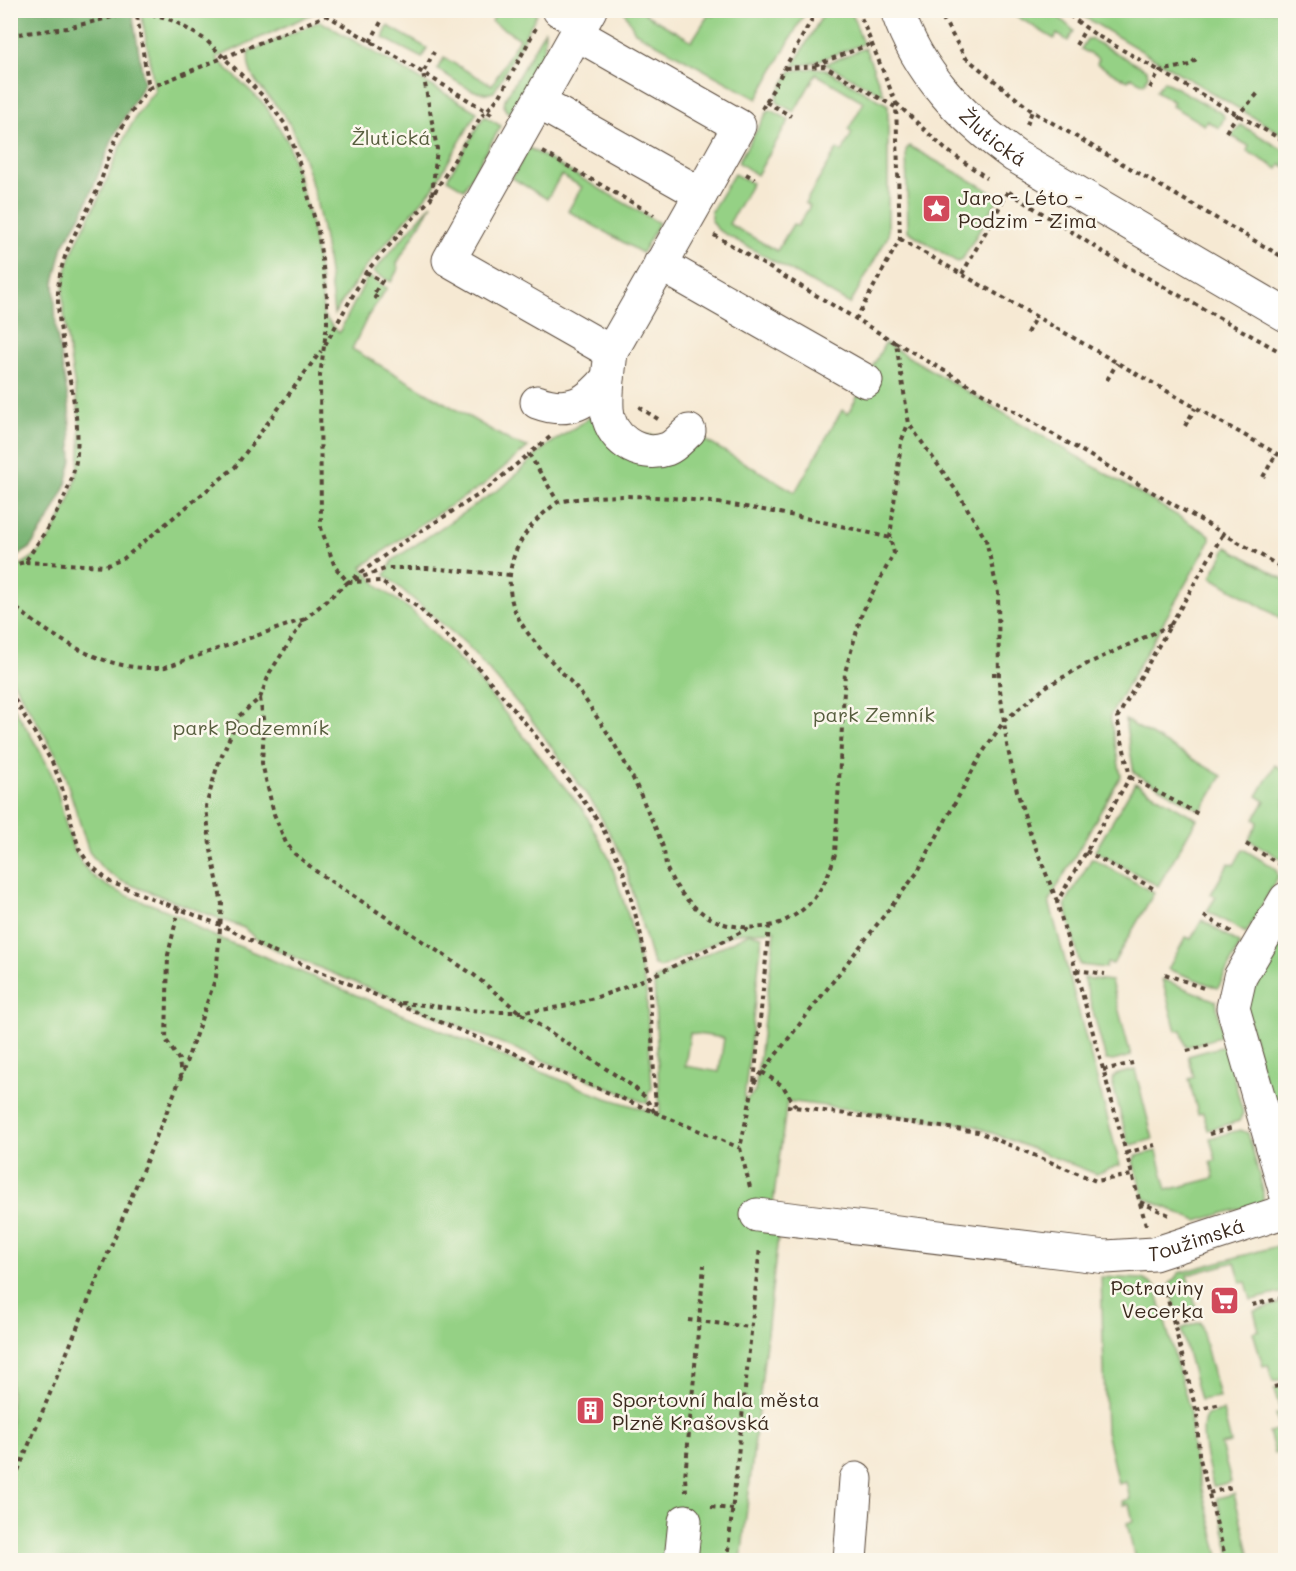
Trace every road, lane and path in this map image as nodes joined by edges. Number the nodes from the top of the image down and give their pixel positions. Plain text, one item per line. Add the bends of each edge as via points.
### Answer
1 (858, 10) edge
2 (897, 10) edge
3 (938, 10) edge
4 (1062, 10) edge
5 (137, 11) edge
6 (325, 15) dead end
7 (570, 20) edge
8 (381, 22) dead end
9 (1086, 28) junction
10 (10, 35) edge
11 (370, 42) dead end
12 (871, 44) junction
13 (1076, 45) dead end
14 (434, 52) dead end
15 (1199, 56) dead end
16 (225, 57) junction
17 (810, 67) junction
18 (785, 68) dead end
19 (1160, 71) junction
20 (150, 88) junction
21 (1150, 88) dead end
22 (1259, 92) dead end
23 (538, 102) junction
24 (766, 102) dead end
25 (896, 108) junction
26 (1236, 114) junction
27 (791, 116) dead end
28 (1226, 132) dead end
29 (1286, 142) edge
30 (1008, 192) dead end
31 (701, 194) junction
32 (431, 198) junction
33 (708, 232) dead end
34 (900, 238) junction
35 (1286, 259) edge
36 (660, 264) junction
37 (366, 272) junction
38 (962, 274) junction
39 (378, 299) dead end
40 (1286, 315) edge
41 (1036, 316) junction
42 (856, 319) junction
43 (1026, 333) dead end
44 (896, 343) junction
45 (324, 348) junction
46 (1117, 363) junction
47 (609, 365) junction
48 (1107, 380) dead end
49 (866, 381) dead end
50 (537, 402) dead end
51 (1195, 408) junction
52 (909, 424) junction
53 (1185, 426) dead end
54 (689, 431) dead end
55 (556, 432) dead end
56 (529, 454) junction
57 (1276, 454) junction
58 (1286, 459) edge
59 (1263, 477) dead end
60 (558, 502) junction
61 (1223, 534) junction
62 (890, 538) junction
63 (25, 562) junction
64 (10, 566) edge
65 (1286, 570) edge
66 (510, 575) junction
67 (348, 582) junction
68 (10, 603) edge
69 (305, 619) junction
70 (1171, 625) junction
71 (992, 674) dead end
72 (999, 674) junction
73 (10, 692) edge
74 (260, 698) junction
75 (1004, 721) junction
76 (1130, 777) junction
77 (1200, 814) dead end
78 (1246, 844) dead end
79 (1086, 851) junction
80 (1286, 868) edge
81 (1156, 890) dead end
82 (1286, 899) edge
83 (1057, 902) junction
84 (179, 908) junction
85 (1204, 916) dead end
86 (223, 926) junction
87 (769, 927) junction
88 (750, 928) junction
89 (1239, 936) dead end
90 (1076, 970) junction
91 (1105, 974) dead end
92 (1165, 974) dead end
93 (649, 976) junction
94 (1210, 991) dead end
95 (397, 1003) junction
96 (519, 1012) junction
97 (1218, 1043) dead end
98 (1187, 1051) dead end
99 (1133, 1063) dead end
100 (1103, 1070) junction
101 (762, 1072) junction
102 (181, 1077) junction
103 (754, 1083) junction
104 (787, 1106) dead end
105 (796, 1107) junction
106 (656, 1113) junction
107 (1239, 1126) dead end
108 (1209, 1134) dead end
109 (1155, 1145) dead end
110 (740, 1148) junction
111 (1126, 1153) junction
112 (1132, 1175) junction
113 (1286, 1193) edge
114 (1286, 1211) edge
115 (757, 1215) junction
116 (1154, 1254) junction
117 (704, 1265) dead end
118 (1286, 1297) edge
119 (1252, 1305) dead end
120 (1198, 1317) dead end
121 (688, 1320) dead end
122 (698, 1321) junction
123 (1173, 1323) junction
124 (751, 1327) junction
125 (1286, 1384) edge
126 (1274, 1387) dead end
127 (1221, 1404) dead end
128 (1196, 1410) junction
129 (856, 1479) dead end
130 (1232, 1487) dead end
131 (10, 1490) edge
132 (1209, 1493) junction
133 (686, 1508) joint
134 (681, 1560) edge
135 (727, 1560) edge
136 (850, 1560) edge
137 (1226, 1560) edge

1 - 12 path
2 - 40 street, Žlutická via 936,84 979,129 1025,162
3 - 35 path via 965,57 1032,111
4 - 9 path
5 - 10 path via 67,28
5 - 16 path via 188,28
5 - 20 path
6 - 16 path
7 - 23 street
7 - 31 street via 739,126
7 - 32 path via 480,118
8 - 11 path
9 - 13 path
9 - 19 path
12 - 17 path
12 - 25 path
14 - 32 path via 423,73 437,149
15 - 19 path via 1190,65
16 - 20 path
16 - 45 path via 285,124 296,152 321,246 327,309
17 - 18 path
17 - 25 path via 824,66
19 - 21 path
19 - 26 path
20 - 63 path via 119,132 95,195 65,251 58,298 76,460 61,503
22 - 26 path
23 - 31 street
23 - 47 street via 449,260
24 - 27 path
25 - 34 path
26 - 28 path
26 - 29 path
30 - 38 path
31 - 36 street
32 - 37 path
33 - 42 path
34 - 38 path
34 - 42 path
36 - 47 street
36 - 49 street
37 - 39 path via 382,281 373,295
37 - 45 path
38 - 41 path
41 - 43 path
41 - 46 path
42 - 44 path
44 - 52 path
44 - 61 path
45 - 63 path via 235,467 123,559 105,566
45 - 67 path via 320,376 321,528 335,567
46 - 48 path
46 - 51 path
47 - 50 street via 594,395 576,406 559,409
47 - 54 street via 610,425 625,444 643,452 656,452 670,448
51 - 53 path
51 - 57 path
52 - 62 path via 901,442
52 - 72 path via 986,540 998,593
55 - 56 path
56 - 60 path
56 - 67 path via 483,492
57 - 58 path
57 - 59 path
60 - 62 path via 604,496 695,501 826,522
60 - 66 path via 538,516 527,531 516,548
61 - 65 path
61 - 70 path
62 - 87 path via 894,553 862,613 848,673 835,854 830,873 809,905
63 - 64 path
66 - 67 path via 388,568
66 - 88 path via 515,613 582,695 623,759 676,884 694,909 718,922
67 - 69 path
67 - 93 path via 380,581 419,608 532,731 600,823 622,867
68 - 69 path via 45,630 73,645 144,669 165,667
69 - 74 path via 270,672
70 - 75 path via 1047,686
70 - 76 path via 1117,718
71 - 72 path
72 - 75 path
73 - 84 path via 52,762 79,849 89,864 110,882
74 - 86 path via 239,716 206,806
74 - 96 path via 264,726 262,763 280,831 295,854 474,975
75 - 83 path via 1017,791
75 - 101 path via 981,755 917,873
76 - 77 path
76 - 79 path
78 - 80 path
79 - 81 path
79 - 83 path
82 - 113 street via 1240,976 1233,1008
83 - 90 path
84 - 86 path
84 - 102 path via 168,955 166,1040 178,1060
85 - 89 path
86 - 95 path via 271,951
86 - 102 path via 216,977
87 - 88 path
87 - 103 path
88 - 93 path
90 - 91 path
90 - 100 path
92 - 94 path
93 - 96 path via 581,1000
93 - 106 path
95 - 96 path
95 - 106 path
96 - 106 path via 634,1087
97 - 98 path
99 - 100 path
100 - 111 path
101 - 103 path
101 - 105 path via 783,1086
102 - 131 path
103 - 110 path
104 - 105 path
105 - 112 path via 978,1132 1096,1181
106 - 110 path
107 - 108 path
109 - 111 path
110 - 115 path
111 - 112 path
112 - 116 path
114 - 116 street, Toužimská
115 - 116 street, Toužimská via 1106,1257
115 - 124 path via 760,1245
116 - 123 path
117 - 122 path
118 - 119 path
120 - 123 path
121 - 122 path
122 - 124 path
122 - 133 path
123 - 128 path
124 - 135 path
125 - 126 path
127 - 128 path
128 - 132 path via 1199,1455
129 - 136 street
130 - 132 path
132 - 137 path
133 - 134 street

